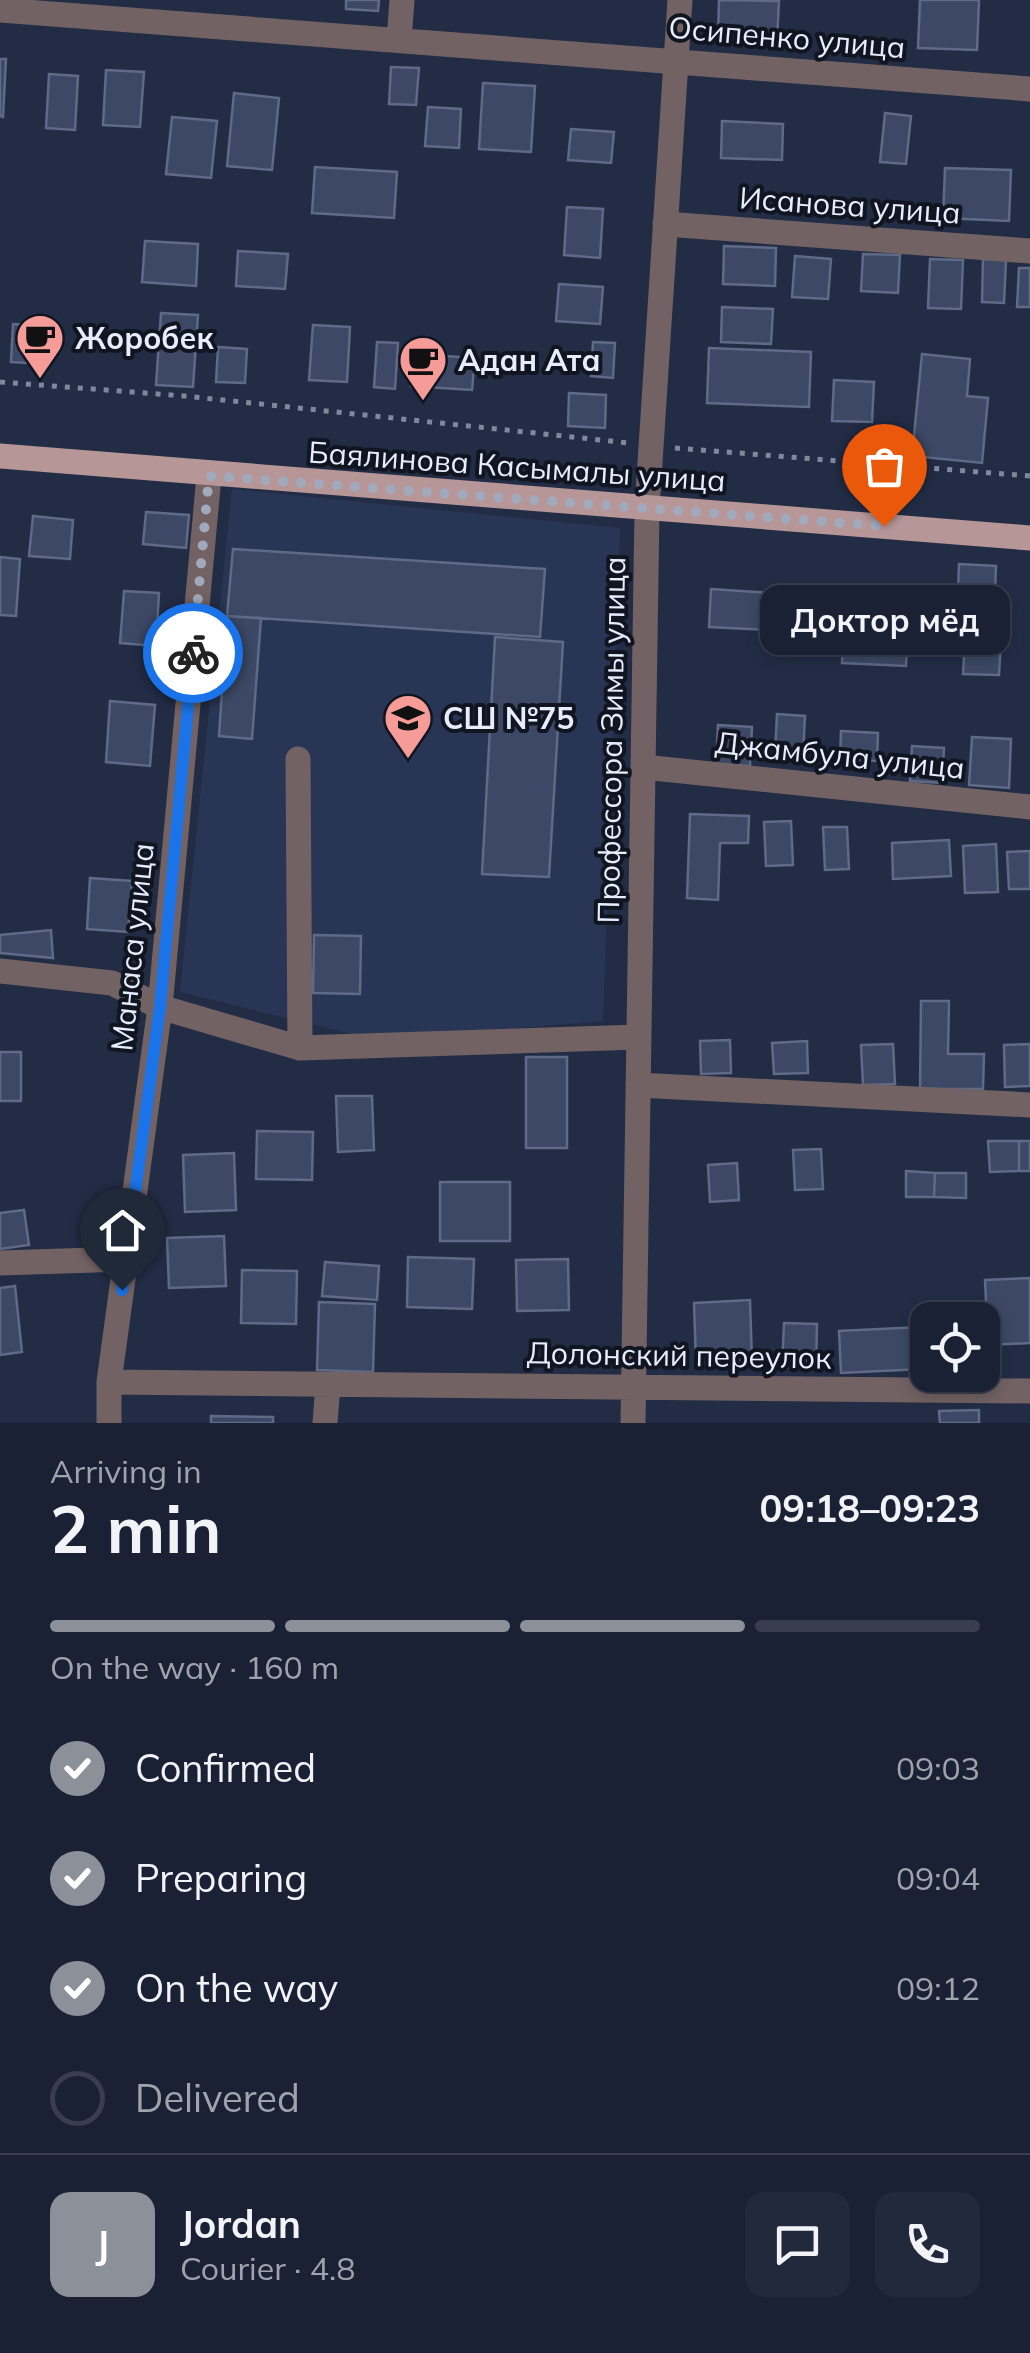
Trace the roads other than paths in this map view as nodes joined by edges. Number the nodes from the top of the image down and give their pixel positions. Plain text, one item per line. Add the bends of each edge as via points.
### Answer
1 (402, 0) edge
2 (680, 0) edge
3 (0, 10) edge
4 (398, 40) junction
5 (676, 61) junction
6 (1030, 89) edge
7 (665, 224) junction
8 (1030, 251) edge
9 (0, 456) edge
10 (209, 476) junction
11 (648, 509) junction
12 (1030, 538) edge
13 (298, 759) dead end
14 (643, 767) junction
15 (1030, 807) edge
16 (0, 972) edge
17 (160, 1007) junction
18 (639, 1037) junction
19 (300, 1048) junction
20 (638, 1085) junction
21 (1030, 1105) edge
22 (126, 1259) junction
23 (0, 1263) edge
24 (109, 1382) junction
25 (328, 1384) junction
26 (633, 1387) junction
27 (1030, 1391) edge
28 (109, 1423) edge
29 (326, 1423) edge
30 (633, 1423) edge

1 - 4 street
2 - 5 street, Профессора Зимы улица
3 - 4 street, Осипенко улица
4 - 5 street, Осипенко улица
5 - 6 street, Осипенко улица
5 - 7 street, Профессора Зимы улица
7 - 8 street, Исанова улица
7 - 11 street, Профессора Зимы улица
9 - 10 main road, Баялинова Касымалы улица
10 - 11 main road, Баялинова Касымалы улица
10 - 17 street, Манаса улица
11 - 12 main road, Баялинова Касымалы улица
11 - 14 street, Профессора Зимы улица
13 - 19 street
14 - 15 street, Джамбула улица
14 - 18 street, Профессора Зимы улица
16 - 17 street via 112,983
17 - 19 street
17 - 22 street, Манаса улица
18 - 19 street
18 - 20 street, Профессора Зимы улица
20 - 21 street
20 - 26 street, Профессора Зимы улица
22 - 23 street
22 - 24 street, Манаса улица
24 - 25 street, Долонский переулок
24 - 28 street, Манаса улица
25 - 26 street, Долонский переулок
25 - 29 street
26 - 27 street, Долонский переулок
26 - 30 street, Профессора Зимы улица

